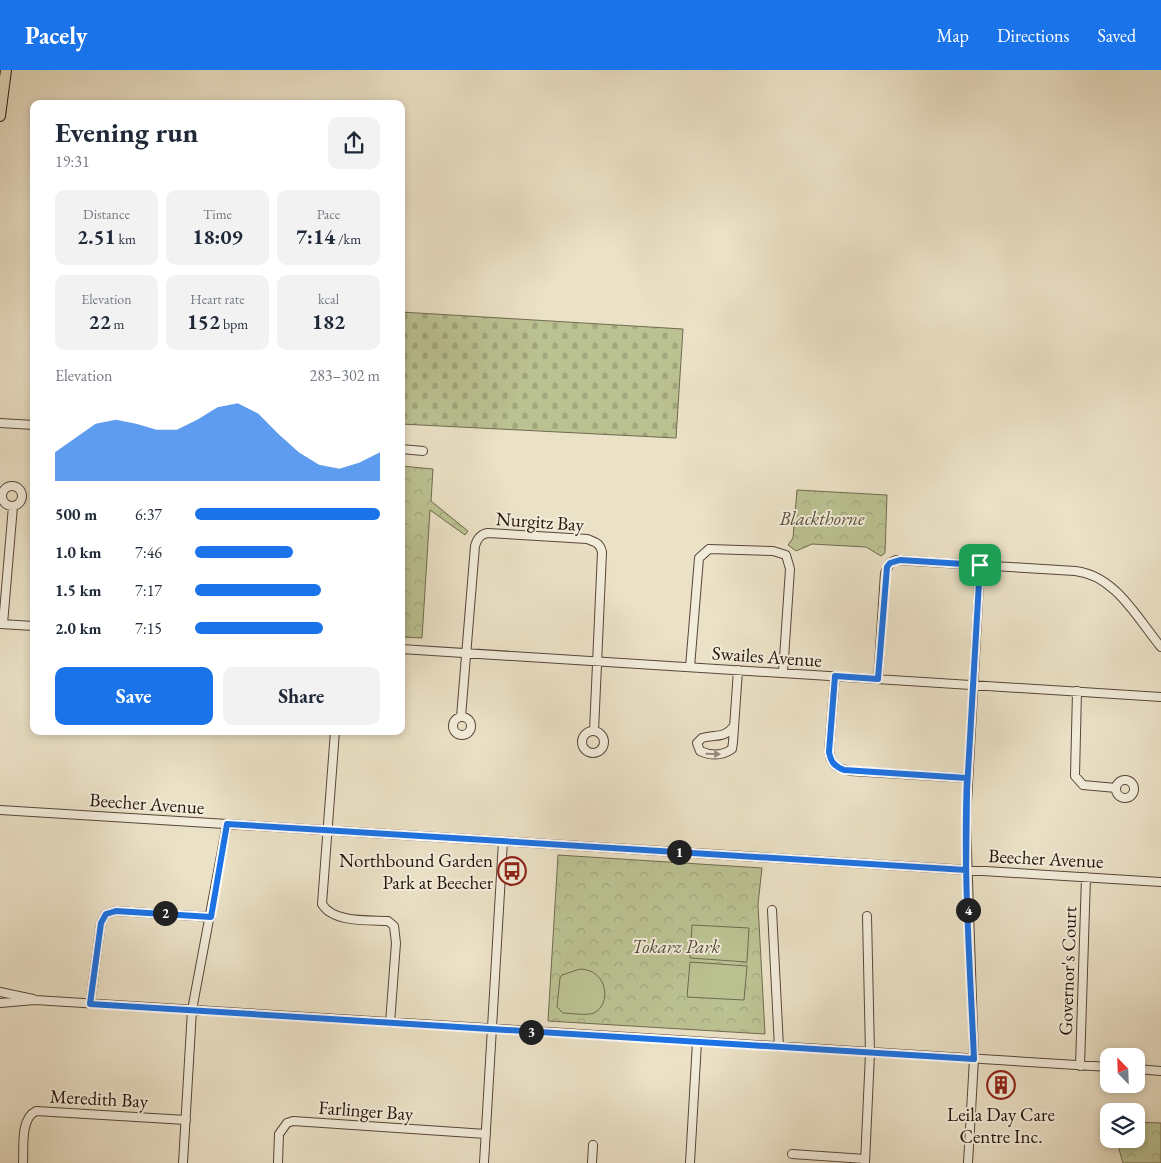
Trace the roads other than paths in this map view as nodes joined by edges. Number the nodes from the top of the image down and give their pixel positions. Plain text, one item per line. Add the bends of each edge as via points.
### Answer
1 (6, 70) edge
2 (0, 116) edge
3 (0, 423) edge
4 (30, 425) edge
5 (405, 449) edge
6 (424, 451) dead end
7 (12, 506) dead end
8 (980, 565) junction
9 (1, 624) edge
10 (30, 626) edge
11 (1161, 647) edge
12 (405, 649) edge
13 (467, 653) junction
14 (597, 661) junction
15 (690, 667) junction
16 (738, 670) junction
17 (783, 673) junction
18 (835, 676) junction
19 (878, 679) junction
20 (973, 685) junction
21 (1077, 692) junction
22 (1161, 697) edge
23 (462, 717) dead end
24 (734, 726) junction
25 (594, 731) dead end
26 (335, 735) edge
27 (967, 778) junction
28 (1116, 788) dead end
29 (0, 810) edge
30 (227, 824) junction
31 (329, 830) junction
32 (503, 841) junction
33 (966, 870) junction
34 (1086, 877) junction
35 (1161, 882) edge
36 (772, 910) dead end
37 (867, 916) dead end
38 (211, 917) junction
39 (0, 992) edge
40 (35, 1000) junction
41 (0, 1003) edge
42 (90, 1004) junction
43 (192, 1010) junction
44 (390, 1023) junction
45 (492, 1030) junction
46 (697, 1042) junction
47 (779, 1047) junction
48 (870, 1053) junction
49 (974, 1059) junction
50 (1080, 1066) junction
51 (1100, 1067) edge
52 (1145, 1070) edge
53 (1161, 1071) edge
54 (186, 1120) junction
55 (486, 1134) junction
56 (593, 1145) dead end
57 (792, 1154) dead end
58 (865, 1161) edge
59 (23, 1163) edge
60 (183, 1163) edge
61 (278, 1163) edge
62 (484, 1163) edge
63 (592, 1163) edge
64 (690, 1163) edge
65 (968, 1163) edge

1 - 2 main road
3 - 4 street
5 - 6 street
7 - 9 street
8 - 11 street via 1093,574 1118,594
8 - 19 street via 900,560 890,563 887,567
8 - 20 street
9 - 10 street
12 - 13 street, Swailes Avenue
13 - 14 street, Swailes Avenue
13 - 14 street, Nurgitz Bay via 475,546 483,534 588,539 601,546 602,552
13 - 23 street
14 - 15 street, Swailes Avenue
14 - 25 street
15 - 16 street, Swailes Avenue
15 - 17 street via 699,558 705,550 715,548 773,551 786,555 790,569
16 - 17 street, Swailes Avenue
16 - 24 street
17 - 18 street, Swailes Avenue
18 - 19 street, Swailes Avenue
18 - 27 street via 829,752 836,767 851,771
19 - 20 street, Swailes Avenue
20 - 21 street, Swailes Avenue
20 - 27 street
21 - 22 street, Swailes Avenue
21 - 28 street via 1075,776 1083,785
24 -> 24 street via 728,734 702,738 697,743 700,751 715,755 732,749
26 - 31 street
27 - 33 street
29 - 30 street, Beecher Avenue
30 - 31 street, Beecher Avenue
30 - 38 street
31 - 32 street, Beecher Avenue
31 - 44 street via 322,904 326,911 334,916 388,921 397,933
32 - 33 street, Beecher Avenue
32 - 45 street
33 - 34 street, Beecher Avenue
33 - 49 street
34 - 35 street, Beecher Avenue
34 - 50 street, Governor's Court
36 - 47 street
37 - 48 street
38 - 42 street via 116,911 106,914 101,923
38 - 43 street
39 - 40 street
40 - 41 street
40 - 42 street
42 - 43 street
43 - 44 street
43 - 54 street
44 - 45 street
45 - 46 street
45 - 55 street
46 - 47 street
46 - 64 street
47 - 48 street
48 - 49 street
48 - 58 street
49 - 50 street
49 - 65 street
50 - 51 street
52 - 53 street
54 - 59 street, Meredith Bay via 36,1111 25,1124
54 - 60 street
55 - 61 street, Farlinger Bay via 293,1121 287,1123 279,1134
55 - 62 street
56 - 63 street
57 - 58 street

